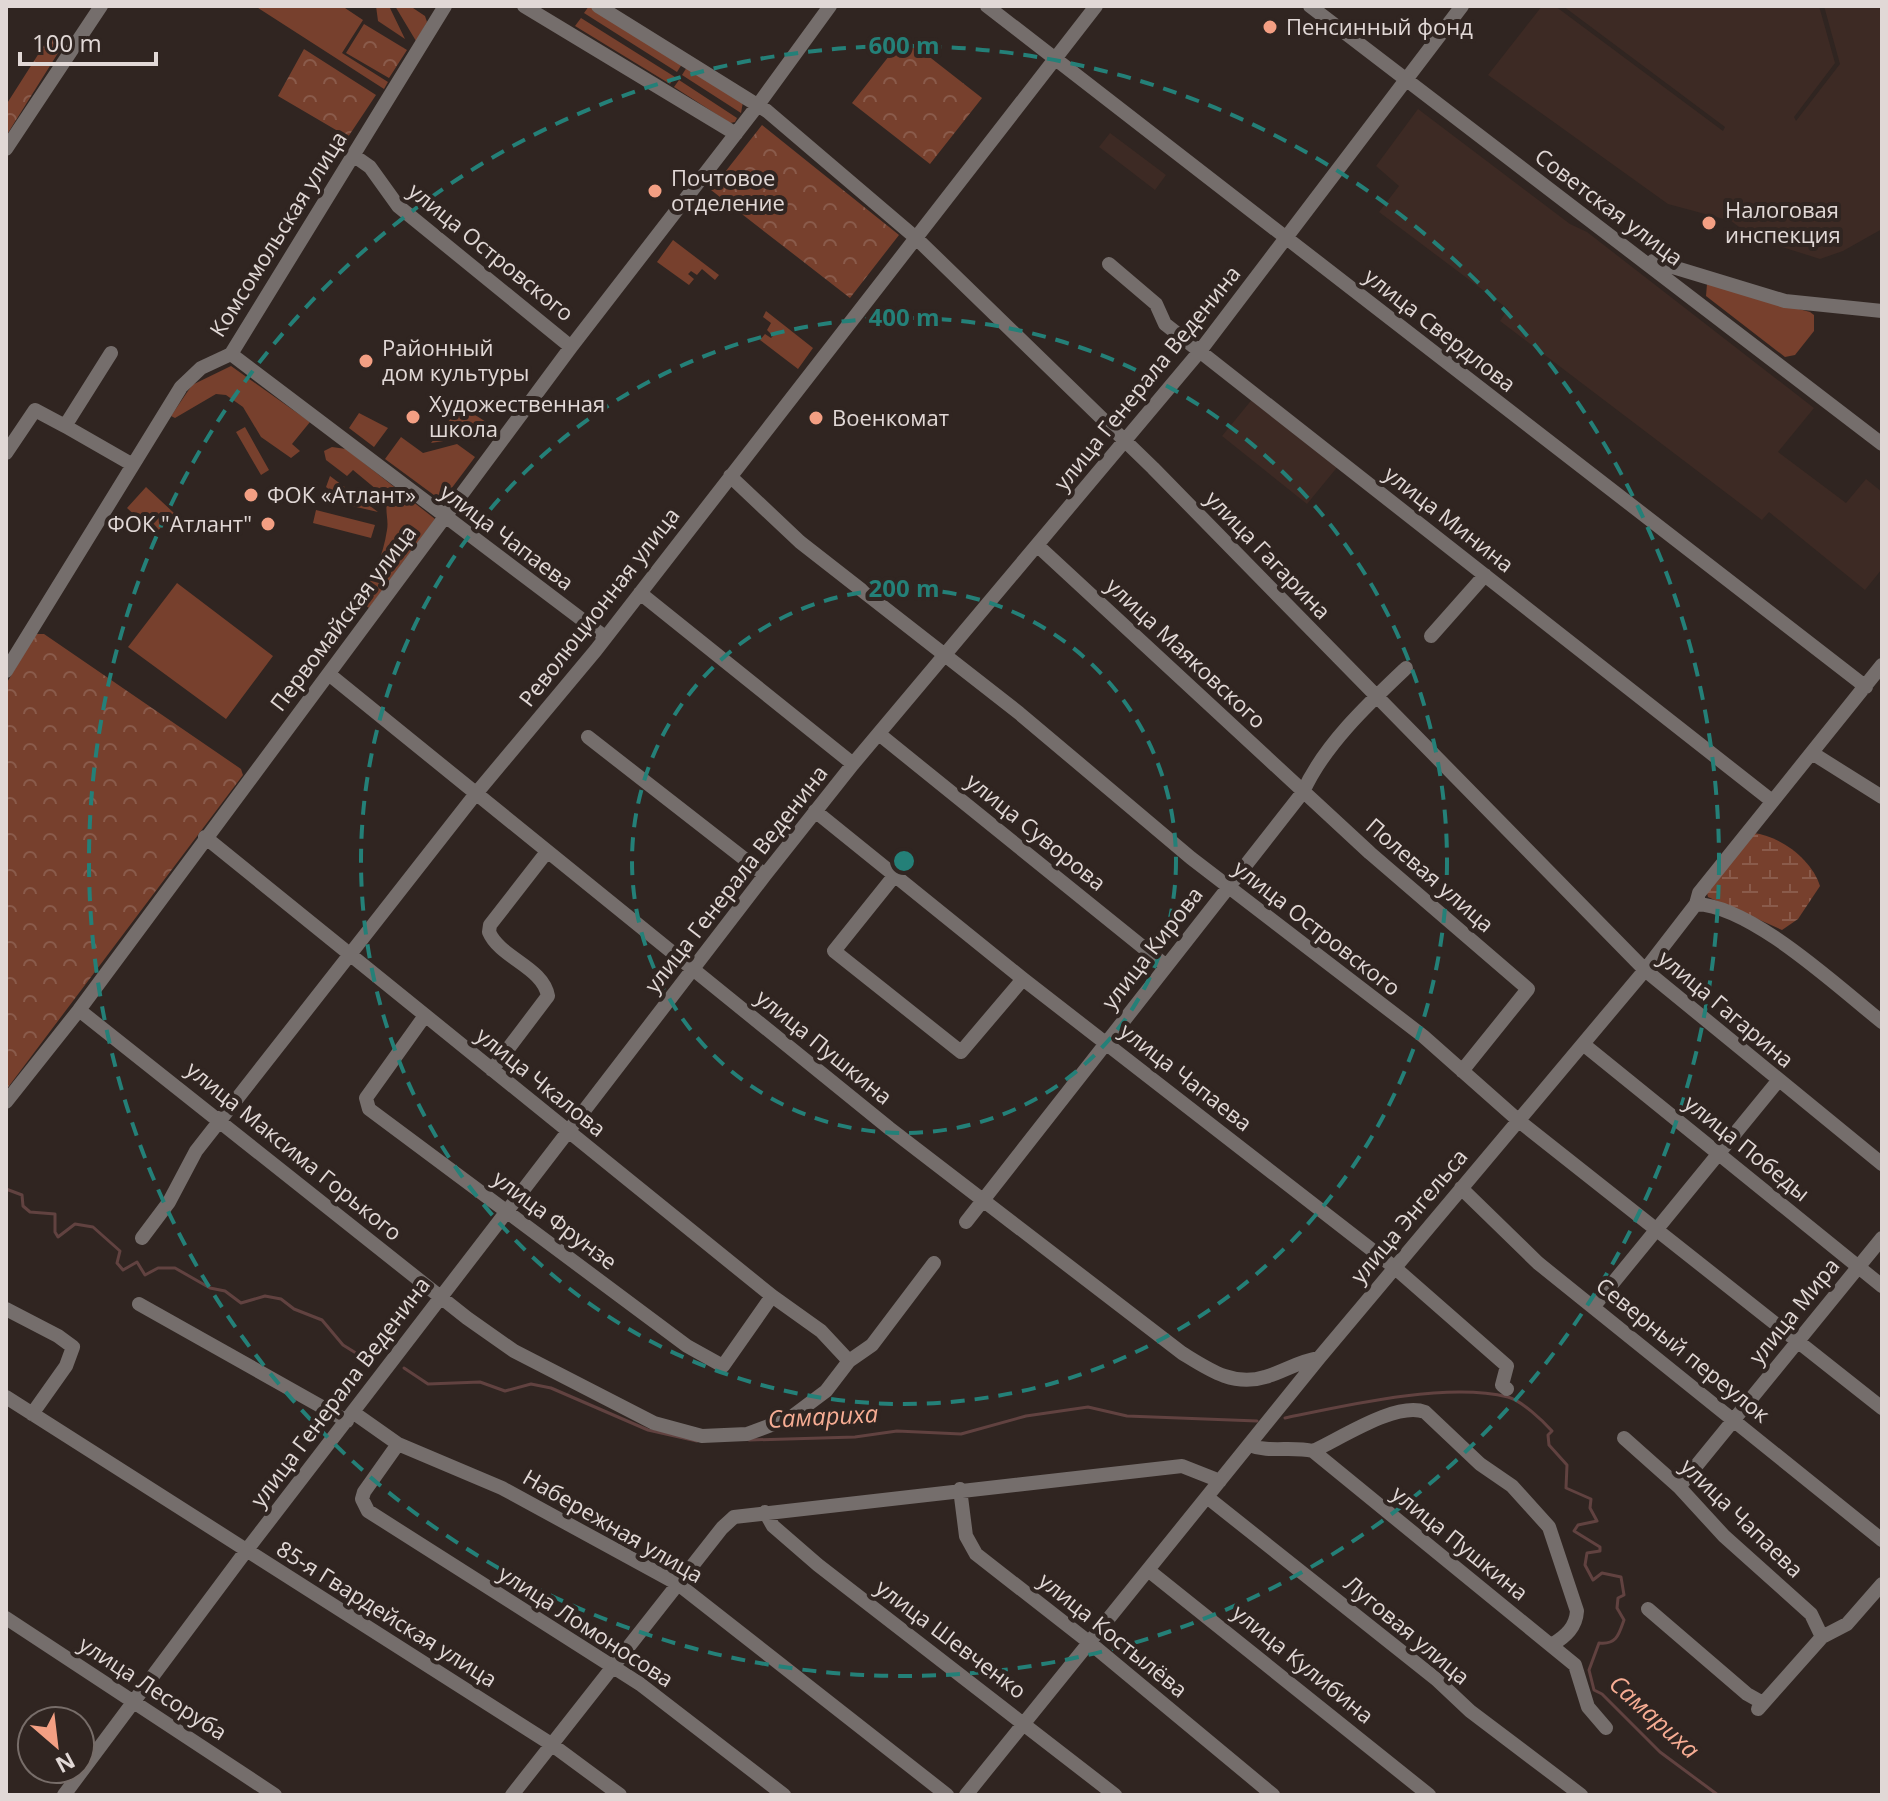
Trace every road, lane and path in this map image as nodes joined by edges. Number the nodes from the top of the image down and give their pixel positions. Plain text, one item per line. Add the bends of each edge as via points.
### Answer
1 (101, 6) edge
2 (445, 6) edge
3 (524, 6) edge
4 (598, 6) edge
5 (830, 6) edge
6 (987, 6) edge
7 (1096, 6) edge
8 (1310, 6) edge
9 (1462, 6) edge
10 (1055, 59) junction
11 (1405, 79) junction
12 (758, 105) junction
13 (736, 134) junction
14 (6, 149) edge
15 (353, 155) junction
16 (916, 238) junction
17 (1286, 239) junction
18 (1641, 257) junction
19 (1109, 264) dead end
20 (1882, 311) edge
21 (571, 347) junction
22 (1200, 351) junction
23 (111, 353) dead end
24 (231, 354) junction
25 (65, 426) junction
26 (1126, 442) junction
27 (1882, 444) edge
28 (6, 453) edge
29 (133, 465) junction
30 (730, 476) junction
31 (445, 518) junction
32 (1038, 546) junction
33 (1485, 575) junction
34 (640, 593) junction
35 (1431, 636) dead end
36 (605, 637) junction
37 (945, 655) junction
38 (1882, 665) edge
39 (1406, 668) dead end
40 (6, 671) edge
41 (330, 675) junction
42 (1866, 687) junction
43 (1375, 697) junction
44 (879, 734) junction
45 (588, 737) dead end
46 (1812, 753) junction
47 (853, 764) junction
48 (1303, 792) junction
49 (474, 796) junction
50 (1882, 797) edge
51 (1772, 801) junction
52 (815, 811) junction
53 (205, 837) junction
54 (546, 853) junction
55 (765, 875) junction
56 (895, 875) junction
57 (1228, 886) junction
58 (1696, 904) junction
59 (353, 953) junction
60 (1165, 965) junction
61 (1645, 970) junction
62 (693, 971) junction
63 (1023, 979) junction
64 (79, 1010) junction
65 (424, 1017) junction
66 (1882, 1022) edge
67 (1107, 1042) junction
68 (1583, 1044) junction
69 (492, 1070) junction
70 (1462, 1071) junction
71 (1778, 1081) junction
72 (6, 1102) edge
73 (1519, 1121) junction
74 (222, 1122) junction
75 (569, 1130) junction
76 (1719, 1154) junction
77 (1882, 1164) edge
78 (1461, 1188) junction
79 (982, 1200) junction
80 (505, 1212) junction
81 (966, 1222) dead end
82 (1656, 1229) junction
83 (142, 1238) dead end
84 (1882, 1238) edge
85 (934, 1263) dead end
86 (1394, 1267) junction
87 (1859, 1267) junction
88 (1882, 1286) edge
89 (440, 1296) junction
90 (772, 1296) junction
91 (139, 1304) dead end
92 (1594, 1306) junction
93 (6, 1309) edge
94 (1799, 1342) junction
95 (1319, 1358) junction
96 (849, 1361) junction
97 (1507, 1389) dead end
98 (6, 1397) edge
99 (1882, 1408) edge
100 (32, 1414) junction
101 (351, 1417) junction
102 (1734, 1419) junction
103 (1624, 1438) dead end
104 (398, 1444) junction
105 (1249, 1445) junction
106 (1313, 1451) junction
107 (1220, 1481) junction
108 (1679, 1487) junction
109 (960, 1489) junction
110 (1207, 1497) junction
111 (765, 1512) junction
112 (1882, 1540) edge
113 (246, 1551) junction
114 (1148, 1570) junction
115 (678, 1584) junction
116 (1882, 1584) edge
117 (1648, 1609) dead end
118 (6, 1618) edge
119 (1822, 1637) junction
120 (1090, 1643) junction
121 (1553, 1644) junction
122 (612, 1667) junction
123 (133, 1701) junction
124 (1025, 1723) junction
125 (1606, 1728) dead end
126 (551, 1744) junction
127 (64, 1795) edge
128 (275, 1795) edge
129 (512, 1795) edge
130 (620, 1795) edge
131 (784, 1795) edge
132 (947, 1795) edge
133 (966, 1795) edge
134 (1115, 1795) edge
135 (1273, 1795) edge
136 (1429, 1795) edge
137 (1581, 1795) edge

1 - 14 street
2 - 15 street, Комсомольская улица
3 - 13 street
4 - 12 street, улица Гагарина
5 - 12 street, Первомайская улица
6 - 10 street, улица Свердлова
7 - 10 street, Революционная улица
8 - 11 street, Советская улица
9 - 11 street, улица Генерала Веденина
10 - 16 street, Революционная улица
10 - 17 street, улица Свердлова
11 - 17 street, улица Генерала Веденина
11 - 18 street, Советская улица
12 - 13 street, Первомайская улица
12 - 16 street, улица Гагарина
13 - 21 street, Первомайская улица
15 - 21 street, улица Островского via 370,167 398,206
15 - 24 street, Комсомольская улица
16 - 26 street, улица Гагарина
16 - 30 street, Революционная улица
17 - 22 street, улица Генерала Веденина
17 - 42 street, улица Свердлова
18 - 20 street via 1785,301
18 - 27 street, Советская улица
19 - 22 street, улица Минина via 1156,304 1165,324
21 - 31 street, Первомайская улица
22 - 26 street, улица Генерала Веденина
22 - 33 street, улица Минина
23 - 25 street
24 - 29 street, Комсомольская улица via 188,378
24 - 31 street, улица Чапаева
25 - 28 street via 35,410
25 - 29 street
26 - 32 street, улица Генерала Веденина
26 - 43 street, улица Гагарина
29 - 40 street, Комсомольская улица
30 - 34 street, Революционная улица
30 - 37 street, улица Островского via 800,542
31 - 36 street, улица Чапаева
31 - 41 street, Первомайская улица
32 - 37 street, улица Генерала Веденина
32 - 48 street, улица Маяковского
33 - 35 street
33 - 51 street, улица Минина
34 - 36 street, Революционная улица
34 - 47 street
36 - 49 street, Революционная улица
37 - 44 street, улица Генерала Веденина
37 - 57 street, улица Островского
38 - 42 street, улица Энгельса
39 - 43 street, улица Кирова
41 - 49 street, улица Пушкина
41 - 53 street, Первомайская улица
42 - 46 street, улица Энгельса
43 - 48 street, улица Кирова via 1316,767
43 - 61 street, улица Гагарина
44 - 47 street, улица Генерала Веденина
44 - 60 street, улица Суворова
45 - 55 street
46 - 50 street
46 - 51 street, улица Энгельса
47 - 52 street, улица Генерала Веденина
48 - 57 street, улица Кирова
48 - 70 street, Полевая улица via 1528,989
49 - 54 street, улица Пушкина
49 - 59 street, Революционная улица
51 - 58 street, улица Энгельса via 1699,893
52 - 55 street, улица Генерала Веденина
52 - 56 street, улица Чапаева
53 - 59 street, улица Чкалова
53 - 64 street, Первомайская улица
54 - 62 street, улица Пушкина
54 - 69 street via 490,925 494,941 542,981 548,996
55 - 62 street, улица Генерала Веденина
56 - 63 street, улица Чапаева
56 - 63 street via 834,951 961,1052
57 - 60 street, улица Кирова
57 - 70 street, улица Островского
58 - 61 street, улица Энгельса
58 - 66 street via 1711,904 1755,926
59 - 65 street, улица Чкалова
59 - 74 street, Революционная улица
60 - 67 street, улица Кирова
61 - 68 street, улица Энгельса
61 - 71 street, улица Гагарина
62 - 75 street, улица Генерала Веденина
62 - 79 street, улица Пушкина
63 - 67 street, улица Чапаева
64 - 72 street, Первомайская улица
64 - 74 street, улица Максима Горького
65 - 69 street, улица Чкалова
65 - 80 street, улица Фрунзе via 373,1085 366,1103
67 - 79 street, улица Кирова
67 - 86 street, улица Чапаева
68 - 73 street, улица Энгельса
68 - 76 street, улица Победы
69 - 75 street, улица Чкалова
70 - 73 street, улица Островского
71 - 76 street
71 - 77 street, улица Гагарина
73 - 78 street, улица Энгельса
73 - 82 street, улица Островского
74 - 83 street, Революционная улица via 196,1151
74 - 89 street, улица Максима Горького
75 - 80 street, улица Генерала Веденина
75 - 90 street, улица Чкалова
76 - 82 street
76 - 87 street, улица Победы
78 - 86 street, улица Энгельса
78 - 92 street, Северный переулок via 1538,1263
79 - 81 street, улица Кирова
79 - 95 street, улица Пушкина via 1182,1353 1222,1377 1262,1379
80 - 89 street, улица Генерала Веденина
80 - 90 street, улица Фрунзе via 687,1346 723,1366
82 - 92 street
82 - 94 street, улица Островского
84 - 87 street, улица Мира
85 - 96 street via 872,1345
86 - 95 street, улица Энгельса
86 - 97 street, улица Чапаева via 1507,1366 1502,1385
87 - 88 street, улица Победы
87 - 94 street, улица Мира
89 - 96 street, улица Максима Горького via 514,1351 654,1423 702,1436 747,1434 790,1418 826,1391
89 - 101 street, улица Генерала Веденина
90 - 96 street, улица Чкалова via 821,1331
91 - 101 street, Набережная улица
92 - 102 street, Северный переулок
93 - 100 street via 73,1347
94 - 99 street, улица Островского
94 - 102 street, улица Мира
95 - 105 street, улица Энгельса
98 - 100 street, 85-я Гвардейская улица
100 - 113 street, 85-я Гвардейская улица
101 - 104 street, Набережная улица
101 - 113 street, улица Генерала Веденина
102 - 108 street, улица Мира
102 - 112 street, Северный переулок
103 - 108 street, улица Чапаева
104 - 115 street, Набережная улица via 502,1488
104 - 122 street, улица Ломоносова via 362,1499 368,1511
105 - 106 street
105 - 107 street, улица Энгельса
106 - 121 street, улица Пушкина
106 - 121 street via 1360,1425 1425,1412 1512,1486 1549,1527 1577,1611 1565,1637
107 - 109 street via 1182,1466
107 - 110 street, улица Энгельса
108 - 119 street, улица Чапаева via 1724,1536 1811,1614
109 - 111 street
109 - 120 street, улица Костылёва via 966,1536 976,1554
110 - 114 street, улица Энгельса
110 - 137 street, Луговая улица
111 - 115 street via 728,1522
111 - 124 street, улица Шевченко via 773,1526 818,1565
113 - 123 street, улица Генерала Веденина
113 - 126 street, 85-я Гвардейская улица
114 - 120 street, улица Энгельса
114 - 136 street, улица Кулибина
115 - 122 street
115 - 132 street, Набережная улица
116 - 119 street via 1847,1624
117 - 119 street via 1760,1706
118 - 123 street, улица Лесоруба
120 - 124 street, улица Энгельса
120 - 135 street, улица Костылёва
121 - 125 street, улица Пушкина via 1575,1665 1588,1707
122 - 126 street
122 - 131 street, улица Ломоносова
123 - 127 street, улица Генерала Веденина
123 - 128 street, улица Лесоруба
124 - 133 street, улица Энгельса
124 - 134 street, улица Шевченко
126 - 129 street
126 - 130 street, 85-я Гвардейская улица

